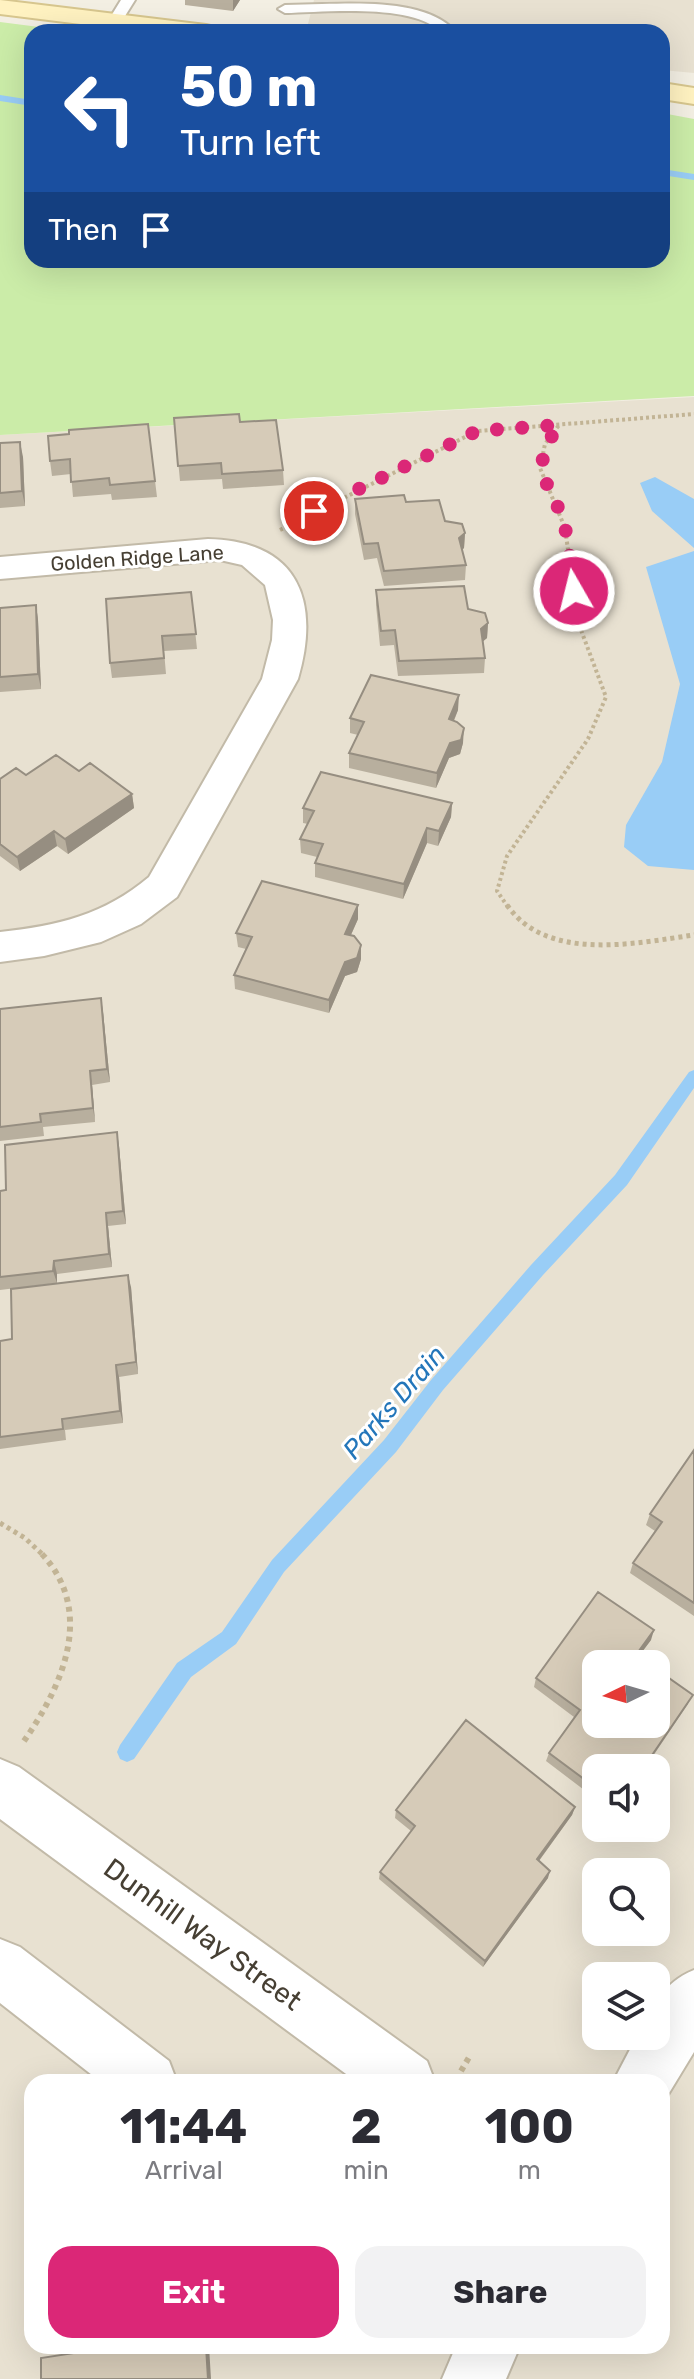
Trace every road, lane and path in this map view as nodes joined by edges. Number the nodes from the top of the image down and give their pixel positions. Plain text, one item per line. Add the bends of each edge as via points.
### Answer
1 (0, 7) edge
2 (285, 10) edge
3 (122, 11) edge
4 (174, 24) edge
5 (443, 24) edge
6 (670, 92) edge
7 (694, 96) edge
8 (694, 414) edge
9 (559, 425) junction
10 (259, 562) junction
11 (0, 568) edge
12 (694, 935) edge
13 (0, 947) edge
14 (0, 1523) edge
15 (11, 1764) edge
16 (0, 1967) edge
17 (694, 1999) edge
18 (138, 2074) edge
19 (396, 2074) edge
20 (647, 2074) edge
21 (485, 2354) edge
22 (474, 2379) edge

1 - 3 main road
2 - 5 lane via 369,8 422,15
3 - 4 main road
6 - 7 main road
8 - 9 path
9 - 10 path via 477,431 287,524
9 - 12 path via 545,444 540,468 565,528 578,622 606,697 588,739 507,856 497,891 519,920 560,939 608,946
10 - 11 street, Golden Ridge Lane via 234,551 214,550
10 - 13 street via 280,582 290,603 289,654 168,880 144,904 104,927 75,937
14 - 15 path via 43,1554 71,1605 71,1646 54,1696
15 - 19 street, Dunhill Way Street
16 - 18 street
17 - 20 street
21 - 22 street

